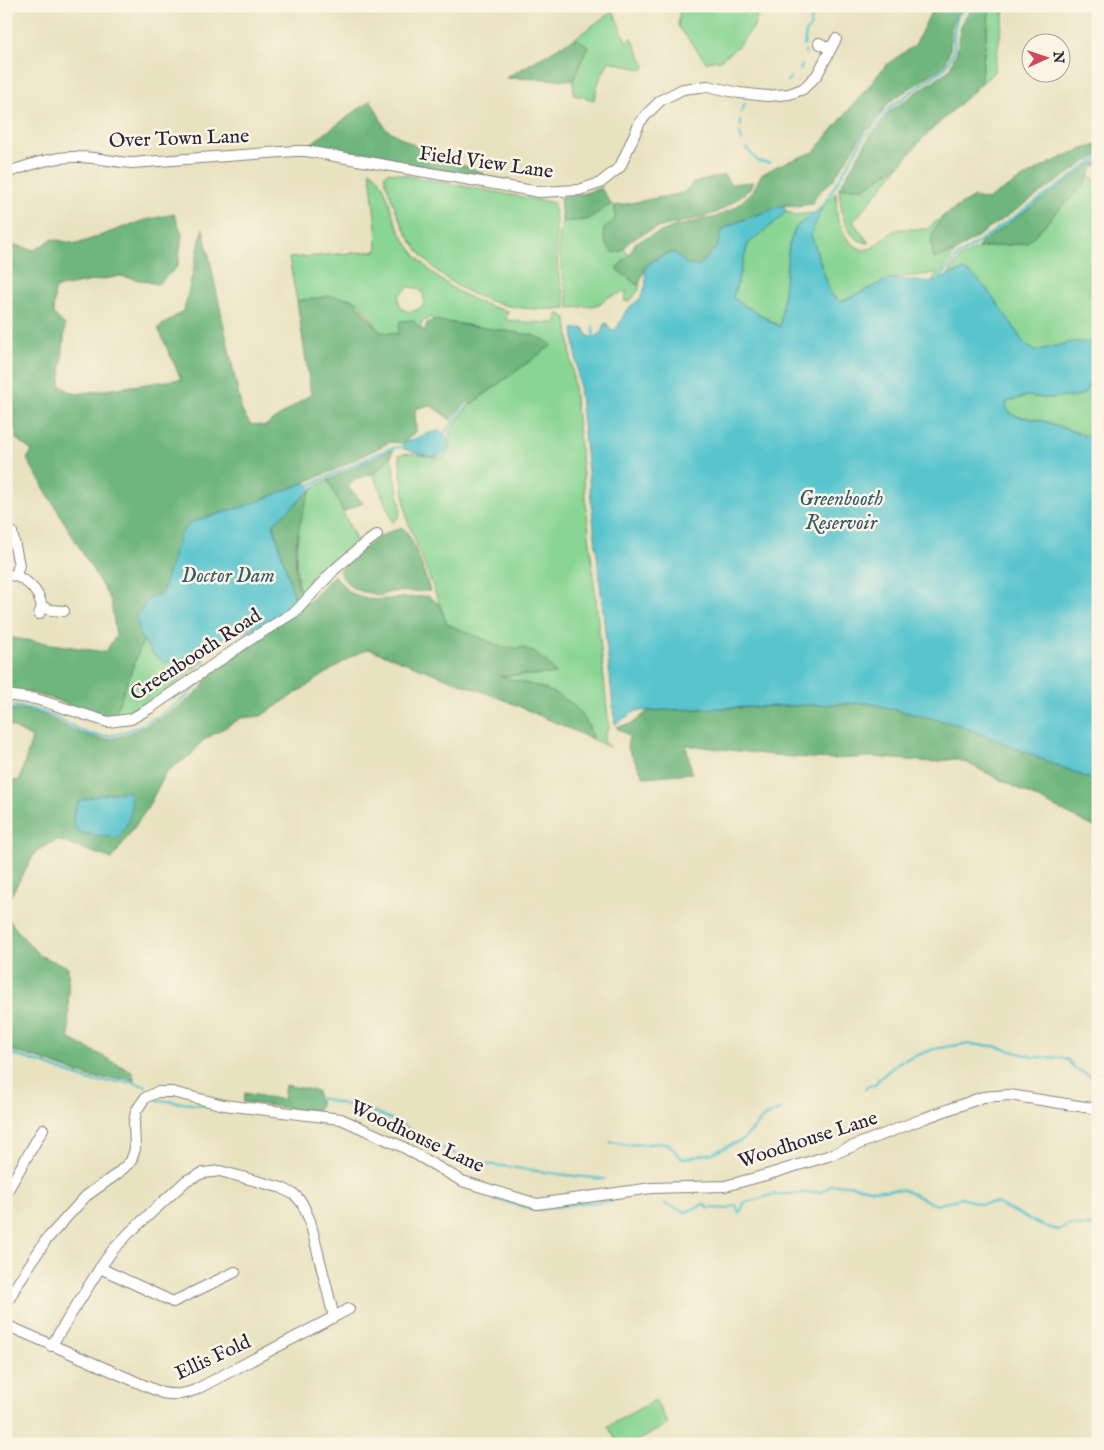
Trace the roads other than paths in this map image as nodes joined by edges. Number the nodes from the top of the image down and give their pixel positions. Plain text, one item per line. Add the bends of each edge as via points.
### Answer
1 (836, 40) dead end
2 (819, 43) dead end
3 (830, 49) junction
4 (295, 151) joint
5 (6, 173) edge
6 (12, 532) dead end
7 (377, 535) dead end
8 (11, 575) edge
9 (64, 611) dead end
10 (6, 695) edge
11 (1098, 1109) edge
12 (43, 1129) dead end
13 (6, 1193) edge
14 (100, 1268) junction
15 (227, 1271) dead end
16 (6, 1305) edge
17 (350, 1309) dead end
18 (334, 1317) junction
19 (6, 1325) edge
20 (52, 1346) junction

1 - 3 street, Field View Lane
2 - 3 street
3 - 4 street, Field View Lane via 817,75 802,89 789,94 767,96 708,86 683,89 661,100 640,122 620,167 605,180 579,190 540,192
4 - 5 street, Over Town Lane via 132,163 78,157 41,160
6 - 8 street via 19,565
7 - 10 street, Greenbooth Road via 334,570 296,611 131,718 108,722 36,699
8 - 9 street via 28,583 37,592 41,610
11 - 16 street, Woodhouse Lane via 1008,1094 983,1097 828,1156 733,1184 652,1188 538,1204 462,1181 403,1147 341,1119 224,1105 172,1092 157,1092 145,1098 136,1111 135,1149 131,1161 86,1196 46,1240
12 - 13 street
14 - 15 street via 174,1302
14 - 18 street via 129,1233 187,1180 203,1172 220,1171 282,1188 302,1203 310,1220
14 - 20 street
17 - 18 street, Ellis Fold
18 - 20 street, Ellis Fold via 185,1394 162,1393
19 - 20 street, Ellis Fold

